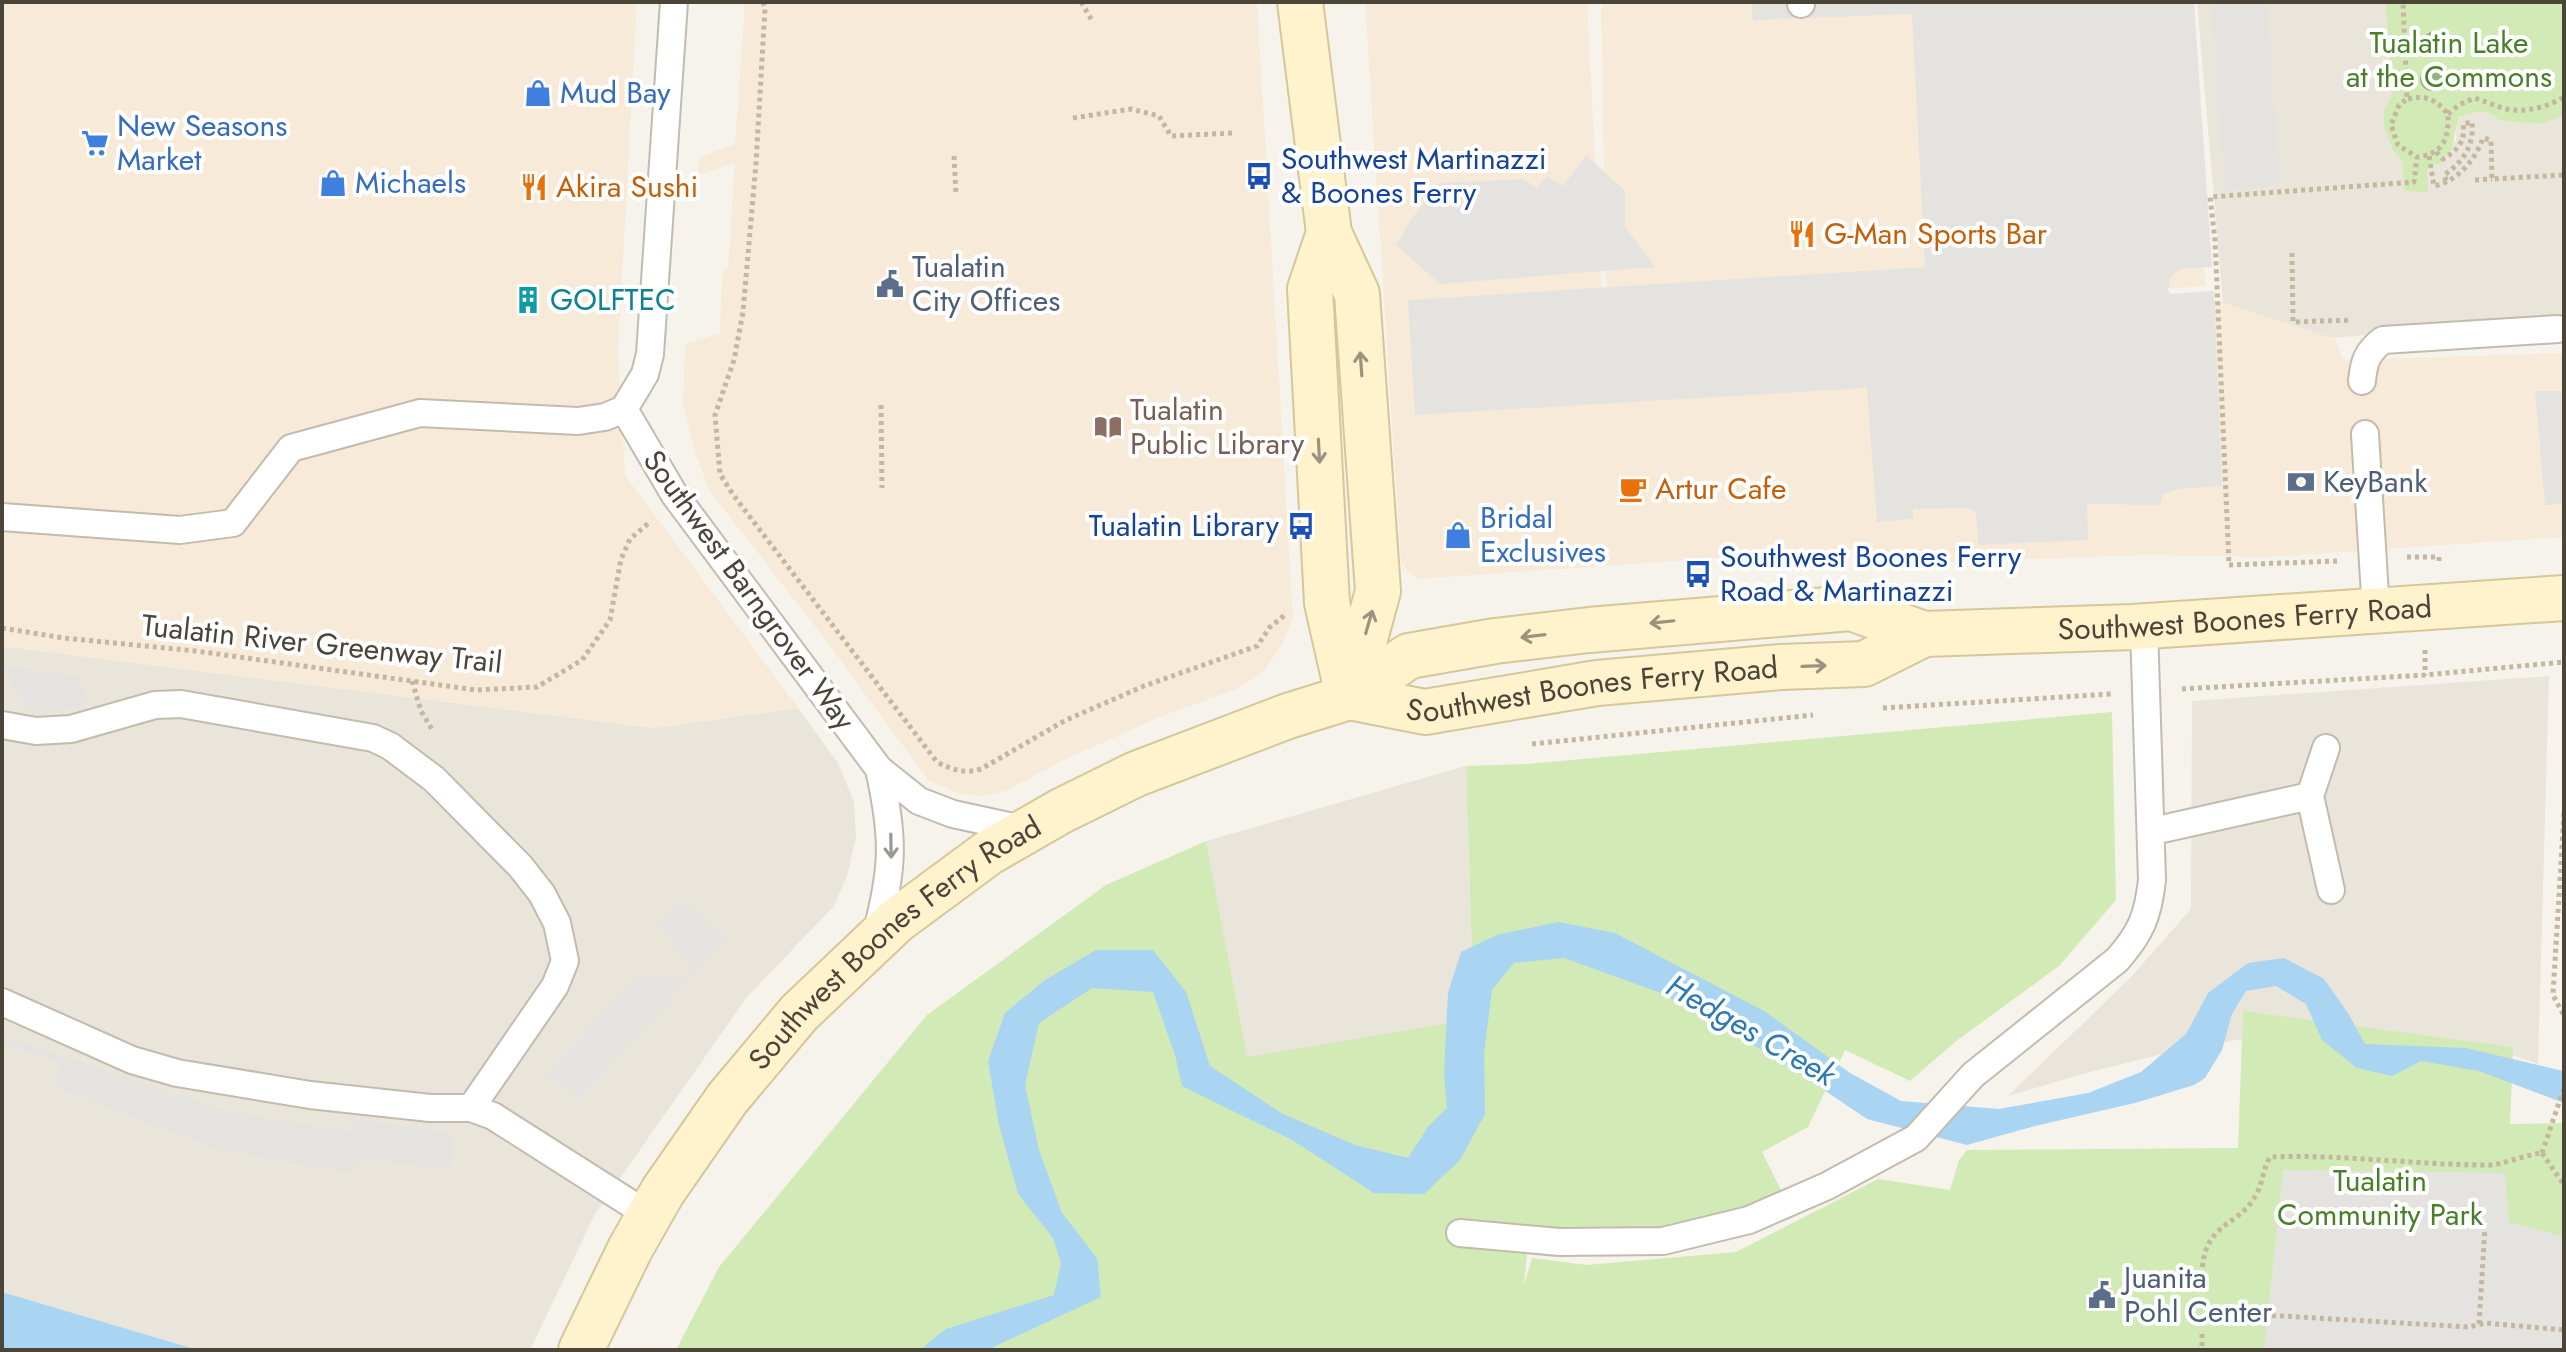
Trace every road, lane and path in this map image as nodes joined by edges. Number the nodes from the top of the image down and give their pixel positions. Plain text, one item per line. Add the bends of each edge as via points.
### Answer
1 (674, 2) edge
2 (763, 2) edge
3 (1081, 2) edge
4 (1300, 2) edge
5 (2403, 2) edge
6 (1093, 22) dead end
7 (2564, 97) edge
8 (2407, 99) junction
9 (2448, 114) junction
10 (1073, 118) dead end
11 (1234, 133) dead end
12 (2436, 152) junction
13 (954, 156) dead end
14 (2429, 156) junction
15 (2417, 157) junction
16 (2564, 175) edge
17 (2492, 179) junction
18 (2475, 180) dead end
19 (2447, 182) junction
20 (956, 195) dead end
21 (1329, 233) junction
22 (2292, 253) dead end
23 (2322, 322) dead end
24 (2558, 329) dead end
25 (2362, 381) dead end
26 (881, 405) dead end
27 (624, 409) junction
28 (2365, 434) dead end
29 (882, 488) dead end
30 (2, 517) edge
31 (653, 520) dead end
32 (2373, 558) junction
33 (2564, 598) edge
34 (2442, 607) junction
35 (2376, 611) junction
36 (2144, 627) junction
37 (2, 628) edge
38 (1924, 634) junction
39 (1257, 646) dead end
40 (2564, 662) edge
41 (2425, 675) dead end
42 (1349, 697) junction
43 (2, 725) edge
44 (2326, 748) dead end
45 (879, 769) junction
46 (2310, 796) junction
47 (2564, 813) edge
48 (1027, 830) junction
49 (2153, 831) junction
50 (2331, 890) dead end
51 (875, 941) junction
52 (2, 1002) edge
53 (2564, 1016) edge
54 (2564, 1088) edge
55 (471, 1108) junction
56 (2542, 1153) junction
57 (2564, 1185) edge
58 (650, 1216) junction
59 (2485, 1228) dead end
60 (1460, 1233) dead end
61 (2202, 1275) dead end
62 (2248, 1314) dead end
63 (2479, 1324) junction
64 (2564, 1330) edge
65 (2202, 1334) dead end
66 (587, 1335) edge
67 (2202, 1350) edge

1 - 27 lane via 650,354 645,374
2 - 39 path via 758,143 743,312 715,415 720,474 937,762 953,770 981,769 1066,720
3 - 6 path
4 - 21 main road
5 - 8 path
7 - 9 path via 2519,109 2474,98
8 - 9 path via 2422,96 2438,102
8 - 15 path via 2391,125 2398,145
9 - 12 path via 2447,141
10 - 11 path via 1131,109 1159,116 1171,136
12 - 14 path
12 - 19 path via 2443,159 2458,149 2463,124 2472,122 2468,150 2444,175
13 - 20 path
14 - 15 path
14 - 19 path via 2434,186
15 - 32 path via 2414,182 2210,197 2229,565
16 - 17 path
17 - 18 path
17 - 19 path via 2491,140 2483,138 2471,161
21 -> 42 main road via 1310,289 1327,603
42 -> 21 main road via 1378,591 1357,294
22 - 23 path via 2293,322
24 - 25 lane via 2383,340 2364,360
26 - 29 path
27 - 30 lane via 578,421 420,413 291,448 233,523 210,528
27 - 45 lane, Southwest Barngrover Way via 674,494
28 - 32 lane
31 - 37 path, Tualatin River Greenway Trail via 630,539 621,559 610,620 582,660 537,687 476,690
32 - 34 path via 2439,557
32 - 35 lane
33 - 34 main road, Southwest Boones Ferry Road
34 - 35 main road, Southwest Boones Ferry Road
35 - 36 main road, Southwest Boones Ferry Road
36 - 38 main road, Southwest Boones Ferry Road
36 - 49 lane
42 -> 38 main road, Southwest Boones Ferry Road via 1425,712 1597,683 1864,664
38 -> 42 main road, Southwest Boones Ferry Road via 1851,608 1589,630 1409,656
40 - 41 path
42 - 48 main road, Southwest Boones Ferry Road via 1136,774
43 - 55 lane via 36,731 71,729 155,705 181,704 373,738 434,779 542,894 557,923 565,961 555,986
44 - 46 lane
45 - 48 lane via 919,801
45 -> 51 lane via 892,847
46 - 49 lane
46 - 50 lane
47 - 53 path via 2553,995
48 - 51 main road, Southwest Boones Ferry Road via 988,853
49 - 60 lane via 2148,912 2135,940 1973,1075 1916,1138 1749,1220 1663,1241 1559,1242
51 - 58 main road, Southwest Boones Ferry Road via 799,1013 727,1099
52 - 55 lane via 132,1060 177,1073 310,1095
54 - 56 path
55 - 58 lane via 493,1116
56 - 57 path
56 - 61 path via 2491,1165 2270,1157 2257,1193 2212,1236
58 - 66 main road, Southwest Boones Ferry Road
59 - 63 path
62 - 63 path
63 - 64 path
65 - 67 path

